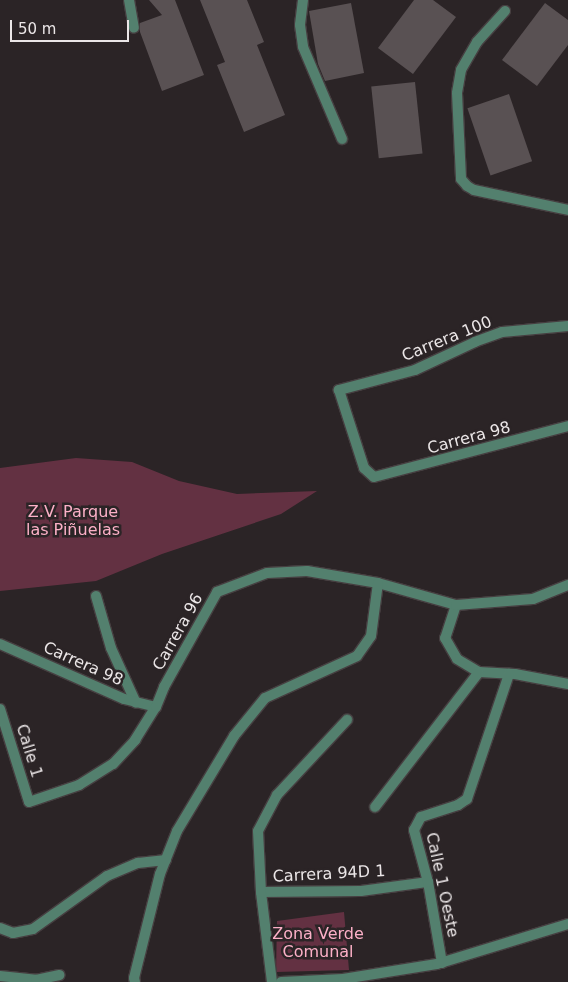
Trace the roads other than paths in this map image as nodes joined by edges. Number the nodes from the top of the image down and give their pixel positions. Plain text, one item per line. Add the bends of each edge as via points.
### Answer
1 (129, 0) edge
2 (303, 0) edge
3 (505, 11) dead end
4 (134, 28) dead end
5 (342, 139) dead end
6 (568, 210) edge
7 (568, 326) edge
8 (568, 426) edge
9 (378, 477) joint
10 (378, 584) junction
11 (568, 585) edge
12 (96, 596) dead end
13 (456, 605) junction
14 (0, 644) edge
15 (479, 672) junction
16 (509, 674) junction
17 (568, 684) edge
18 (136, 703) junction
19 (156, 707) junction
20 (0, 709) edge
21 (347, 720) dead end
22 (28, 802) joint
23 (376, 807) dead end
24 (166, 860) junction
25 (428, 882) junction
26 (261, 892) junction
27 (568, 924) edge
28 (0, 928) edge
29 (442, 963) junction
30 (0, 976) edge
31 (59, 976) dead end
32 (135, 982) edge
33 (272, 982) edge
34 (281, 982) edge

1 - 4 street
2 - 5 street via 300,25 303,47
3 - 6 street via 477,42 461,70 457,93 460,170 464,183 474,190
7 - 9 street, Carrera 100 via 502,332 421,368 339,390 364,468 370,475
8 - 9 street, Carrera 98
10 - 13 street, Carrera 96
10 - 19 street, Carrera 96 via 307,571 267,573 217,592
10 - 24 street via 371,636 356,656 265,698 234,736 177,831
11 - 13 street, Carrera 96 via 533,599
12 - 18 street via 111,648
13 - 15 street via 445,638 457,659
14 - 18 street, Carrera 98
15 - 16 street
15 - 23 street
16 - 17 street
16 - 25 street, Calle 1 Oeste via 467,799 421,817 416,824 414,830
18 - 19 street, Carrera 98
19 - 22 street, Carrera 96 via 135,740 113,764 79,785
20 - 22 street, Calle 1
21 - 26 street via 278,795 258,831
24 - 28 street via 138,863 107,876 33,929 13,932
24 - 32 street
25 - 26 street, Carrera 94D 1 via 361,891
25 - 29 street, Calle 1 Oeste
26 - 33 street
27 - 29 street
29 - 34 street via 343,979
30 - 31 street via 36,980

